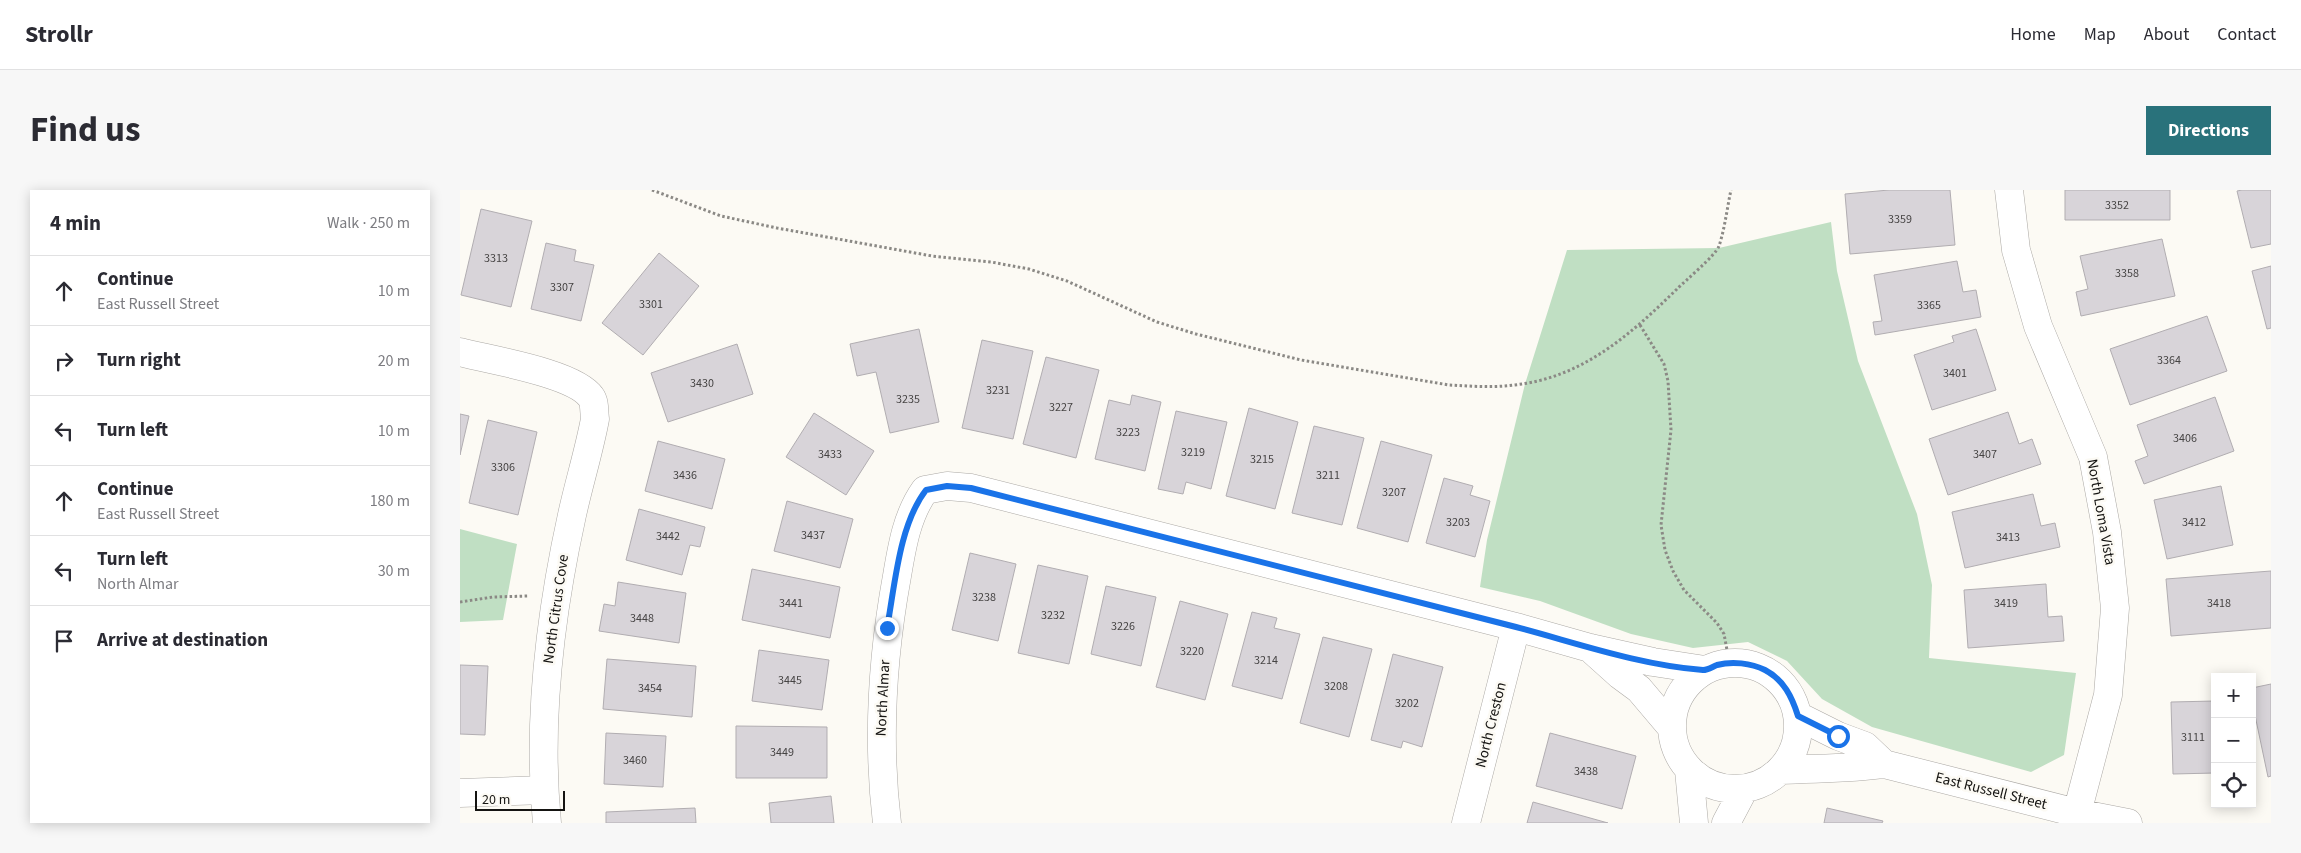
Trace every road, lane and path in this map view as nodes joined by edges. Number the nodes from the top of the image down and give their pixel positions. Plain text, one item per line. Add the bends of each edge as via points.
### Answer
1 (652, 190) edge
2 (1731, 190) edge
3 (2009, 190) edge
4 (1640, 325) junction
5 (460, 352) edge
6 (556, 598) junction
7 (460, 602) edge
8 (1516, 627) junction
9 (1590, 648) junction
10 (1717, 667) junction
11 (1798, 716) junction
12 (1672, 728) junction
13 (1884, 764) junction
14 (1689, 770) junction
15 (1781, 770) junction
16 (1744, 789) junction
17 (544, 790) junction
18 (460, 793) edge
19 (2077, 813) junction
20 (547, 823) edge
21 (887, 823) edge
22 (1466, 823) edge
23 (1694, 823) edge
24 (1726, 823) edge
25 (2128, 823) edge

1 - 4 path via 721,216 777,228 1029,269 1067,281 1157,322 1196,334 1301,360 1449,385 1512,386 1540,381 1588,362
2 - 4 path via 1718,248
3 - 19 street, North Loma Vista via 2016,250 2038,326 2093,457 2107,532 2116,608 2108,695
4 - 10 path via 1664,364 1668,381 1671,430 1661,506 1665,550 1684,590 1724,634
5 - 6 street, North Citrus Cove via 554,376 579,385 592,398 595,419
6 - 7 path via 523,595
6 - 17 street, North Citrus Cove via 545,711
8 - 9 street
8 - 21 street, North Almar via 971,488 947,486 926,490 914,505 887,628 880,728
8 - 22 street, North Creston
9 - 10 street via 1653,662
9 - 12 street via 1639,689
10 - 11 street via 1748,664 1766,671 1781,682 1792,698
10 - 12 street via 1691,680 1680,694 1673,710
11 - 13 street, East Russell Street via 1865,746
11 - 15 street via 1798,735 1792,754
12 - 14 street via 1677,750
13 - 15 street, East Russell Street
13 - 19 street, East Russell Street
14 - 16 street via 1705,782 1724,788
14 - 23 street
15 - 16 street via 1764,783
16 - 24 street
17 - 18 street
17 - 20 street, North Citrus Cove
19 - 25 street, East Russell Street

